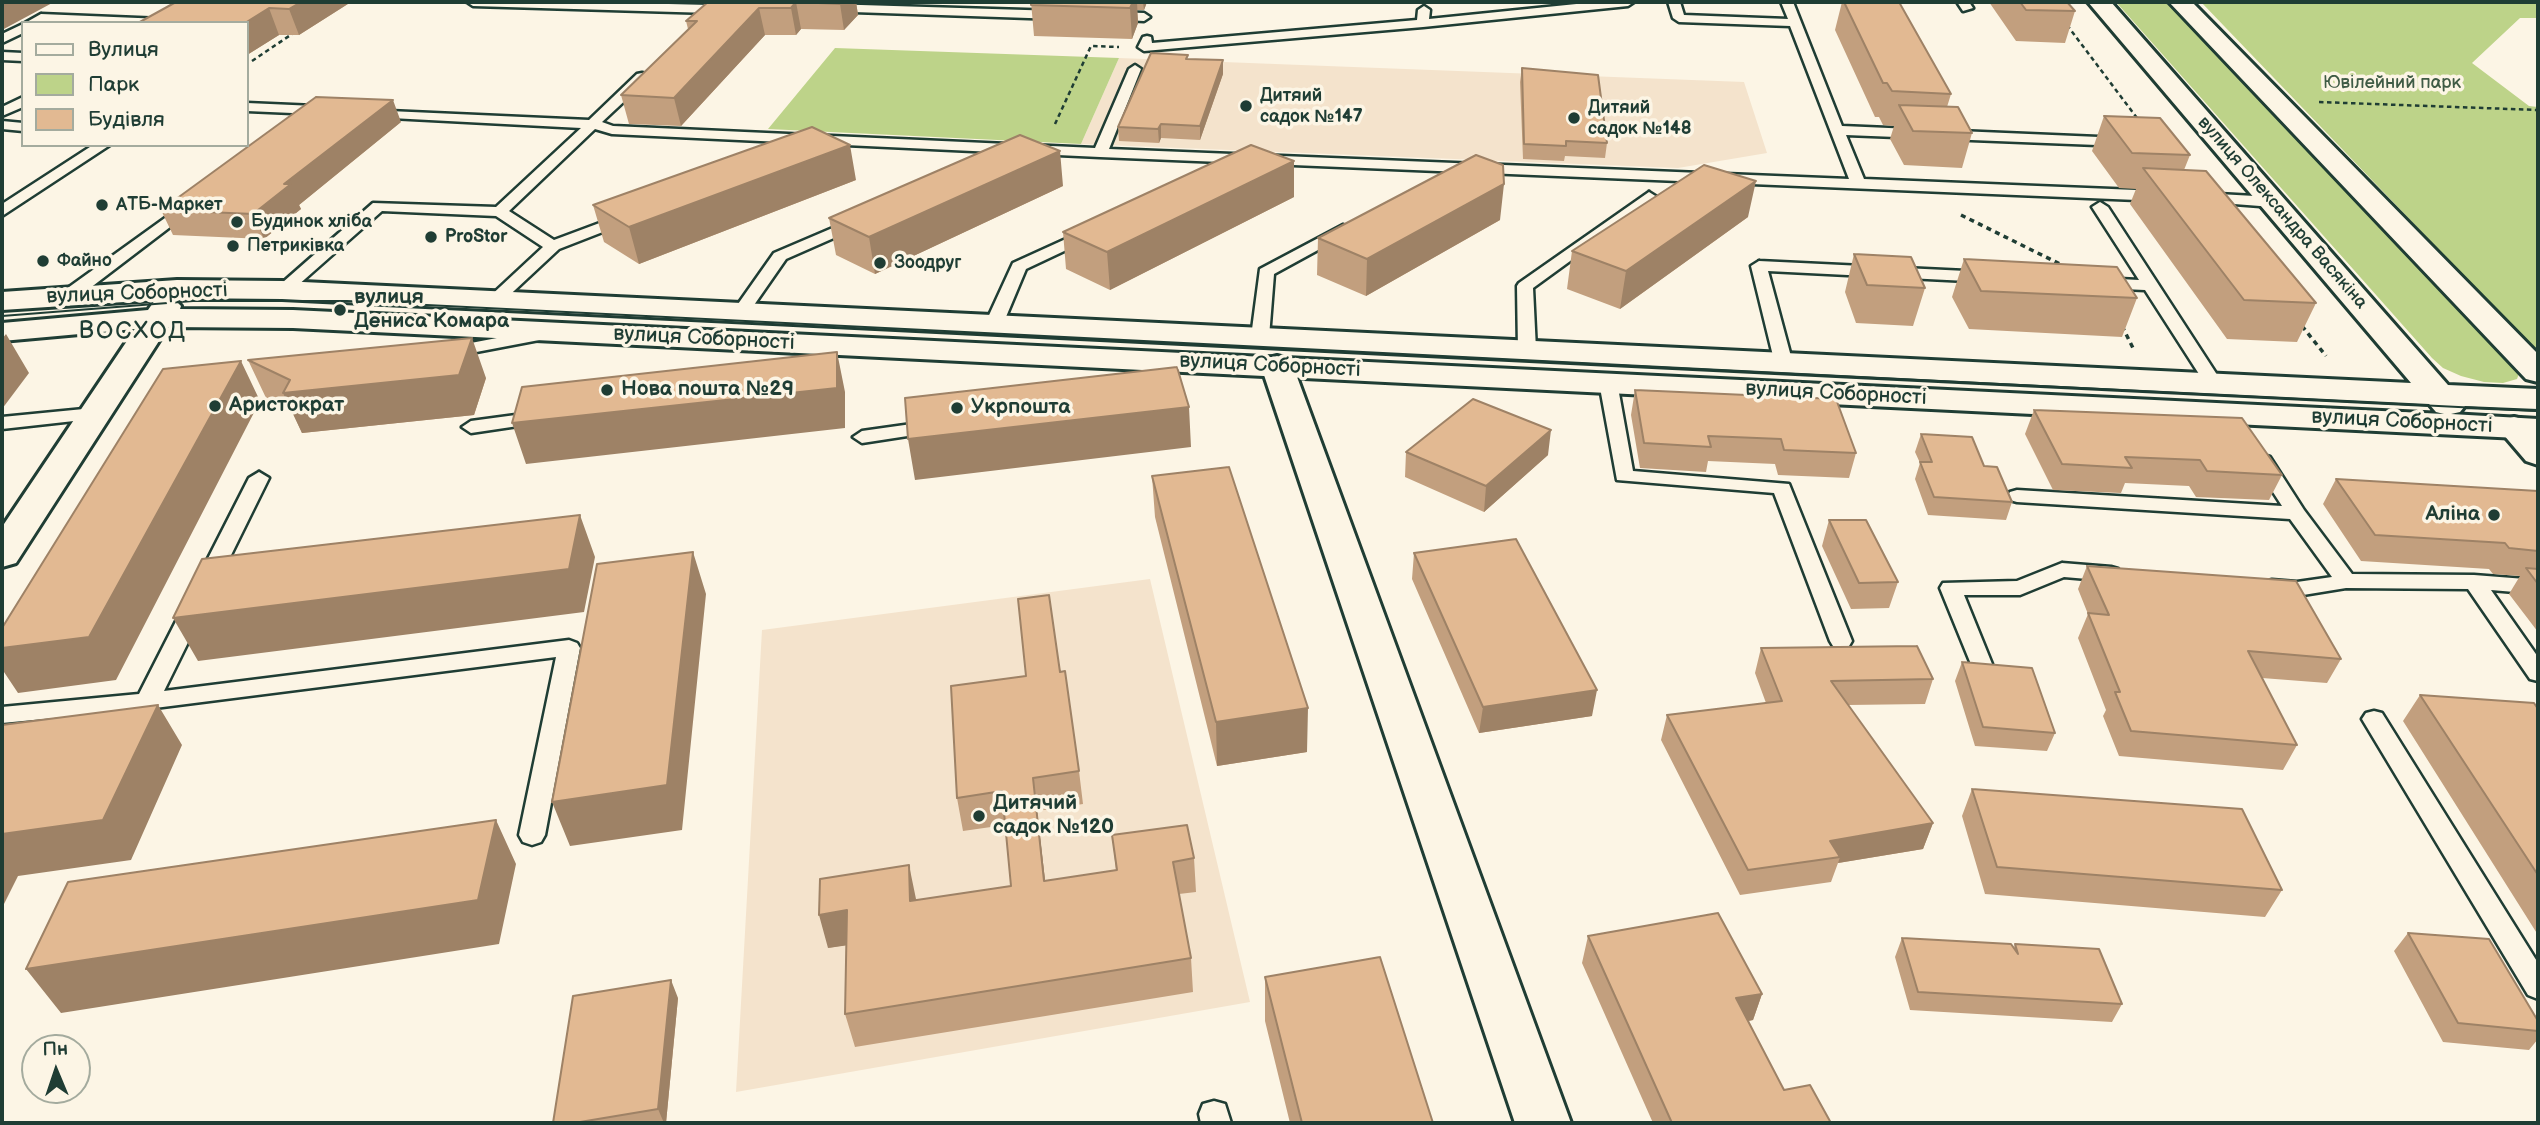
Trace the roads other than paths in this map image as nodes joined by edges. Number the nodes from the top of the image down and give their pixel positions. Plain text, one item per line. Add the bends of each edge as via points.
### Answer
1 (473, 2) edge
2 (1628, 2) edge
3 (1674, 2) edge
4 (1787, 2) edge
5 (2099, 2) edge
6 (2180, 2) edge
7 (717, 7) edge
8 (818, 8) dead end
9 (1076, 15) dead end
10 (1103, 16) dead end
11 (1144, 17) dead end
12 (36, 21) edge
13 (114, 21) edge
14 (1794, 23) junction
15 (21, 28) edge
16 (2, 39) edge
17 (1146, 44) road end
18 (2, 56) edge
19 (21, 57) edge
20 (649, 69) edge
21 (1135, 69) dead end
22 (21, 102) edge
23 (248, 107) edge
24 (2, 113) edge
25 (353, 113) edge
26 (593, 124) junction
27 (2, 125) edge
28 (21, 127) edge
29 (293, 127) edge
30 (1837, 130) junction
31 (2156, 143) edge
32 (100, 147) edge
33 (1100, 152) junction
34 (1858, 184) junction
35 (204, 194) edge
36 (1649, 197) edge
37 (2273, 202) junction
38 (2100, 207) dead end
39 (2, 211) edge
40 (500, 212) junction
41 (642, 212) edge
42 (869, 217) edge
43 (1360, 220) edge
44 (1106, 226) edge
45 (553, 246) junction
46 (2004, 278) edge
47 (2092, 282) edge
48 (2150, 285) junction
49 (177, 289) junction
50 (282, 290) junction
51 (71, 295) junction
52 (494, 300) junction
53 (2, 301) edge
54 (739, 314) junction
55 (158, 318) junction
56 (995, 324) junction
57 (2, 332) edge
58 (556, 332) junction
59 (1527, 350) junction
60 (1268, 351) junction
61 (436, 354) edge
62 (1784, 364) junction
63 (2538, 372) edge
64 (1608, 382) junction
65 (2439, 395) junction
66 (2538, 399) edge
67 (94, 414) junction
68 (552, 417) edge
69 (2232, 418) junction
70 (2, 423) edge
71 (957, 424) edge
72 (2465, 425) junction
73 (471, 427) dead end
74 (2526, 428) edge
75 (862, 437) dead end
76 (2538, 454) edge
77 (259, 478) dead end
78 (2017, 496) dead end
79 (2296, 513) junction
80 (2, 555) edge
81 (2131, 576) edge
82 (2346, 581) junction
83 (2474, 582) junction
84 (2255, 586) edge
85 (2538, 587) edge
86 (1841, 641) dead end
87 (1981, 664) edge
88 (2538, 673) edge
89 (147, 701) junction
90 (2, 715) edge
91 (2374, 719) dead end
92 (533, 835) dead end
93 (2538, 987) edge
94 (1544, 1123) edge

1 - 7 lane
2 - 17 lane via 1424,16
3 - 14 lane via 1679,18
4 - 14 lane
5 - 37 main road, вулиця Олександра Васякіна
6 - 63 main road
8 - 9 lane
10 - 11 lane
12 - 13 lane
14 - 30 lane
15 - 16 lane
18 - 19 lane
20 - 26 lane
21 - 33 lane
22 - 24 lane
23 - 29 lane via 321,111
25 - 26 lane
26 - 33 lane via 612,130
26 - 40 lane
27 - 28 lane
30 - 31 lane
30 - 34 lane
32 - 39 lane
33 - 34 lane
34 - 37 lane
35 - 51 lane
36 - 59 lane via 1525,286
37 - 65 main road, вулиця Олександра Васякіна
38 - 48 lane
40 - 45 lane
40 - 50 lane via 378,206
41 - 45 lane
42 - 54 lane via 780,256
43 - 60 lane via 1266,272
44 - 56 lane via 1018,266
45 - 52 lane
46 - 62 lane via 1759,266
47 - 48 lane
48 - 69 lane
49 - 50 main road, вулиця Соборності
49 - 51 main road, вулиця Соборності
49 - 55 main road
50 - 52 main road, вулиця Соборності
51 - 53 main road, вулиця Соборності
52 - 54 main road, вулиця Соборності
54 - 56 main road, вулиця Соборності
55 - 57 main road, вулиця Соборності
55 - 58 main road, вулиця Соборності via 293,319
55 - 67 main road
56 - 60 main road, вулиця Соборності
58 - 60 main road, вулиця Соборності via 841,354 1161,371
58 - 61 lane
59 - 60 main road, вулиця Соборності
59 - 62 main road, вулиця Соборності
60 - 64 main road, вулиця Соборності
60 - 94 main road
62 - 69 main road, вулиця Соборності
64 - 69 main road, вулиця Соборності
64 - 86 lane via 1624,476 1782,488
65 - 66 main road, вулиця Соборності
65 - 69 main road, вулиця Соборності
65 - 72 main road, вулиця Олександра Васякіна
67 - 70 lane
67 - 80 main road
68 - 73 lane
69 - 72 main road, вулиця Соборності
69 - 79 lane
71 - 75 lane
72 - 74 main road, вулиця Соборності
74 - 76 main road
77 - 89 lane
78 - 79 lane
79 - 82 lane
81 - 87 lane via 2062,570 2020,588 1951,588
82 - 83 lane
82 - 84 lane via 2297,590
83 - 85 lane
83 - 88 lane
89 - 90 lane
89 - 92 lane via 569,648
91 - 93 lane

